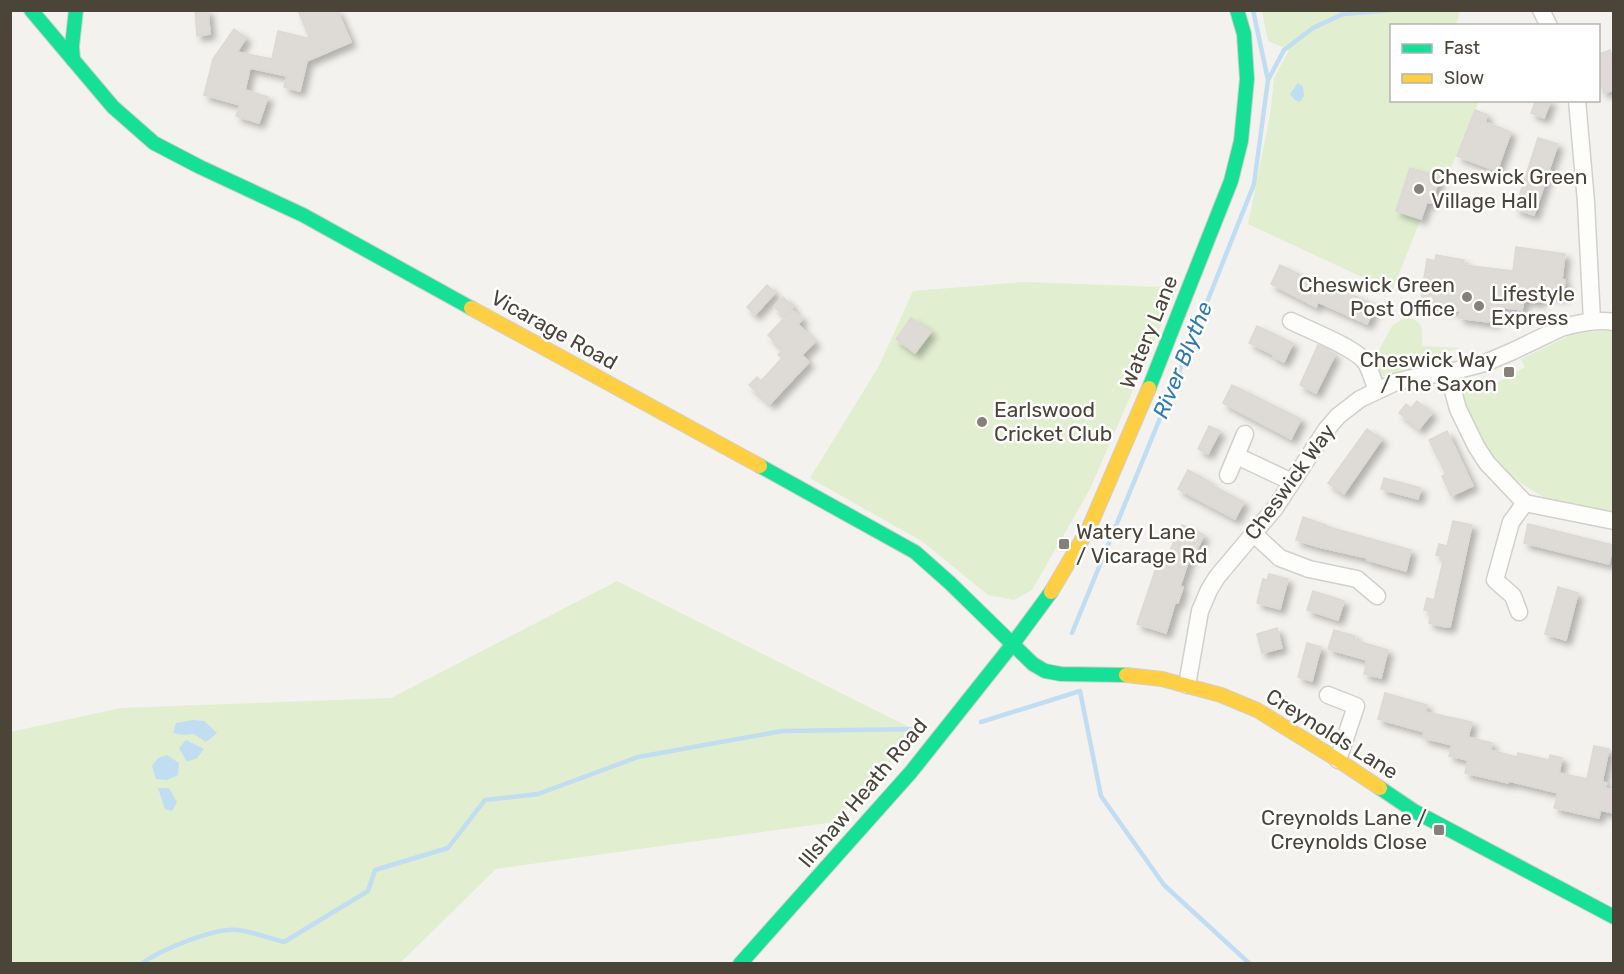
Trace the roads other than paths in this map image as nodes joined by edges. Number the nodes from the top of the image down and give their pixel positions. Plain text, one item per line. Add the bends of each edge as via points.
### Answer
1 (31, 10) edge
2 (76, 10) edge
3 (1237, 10) edge
4 (1541, 10) edge
5 (1548, 24) edge
6 (73, 60) junction
7 (1578, 102) edge
8 (1291, 321) dead end
9 (1592, 321) junction
10 (1614, 322) edge
11 (1450, 372) junction
12 (1377, 390) junction
13 (1245, 434) dead end
14 (1237, 456) junction
15 (1228, 475) dead end
16 (1292, 482) junction
17 (1525, 503) junction
18 (1614, 521) edge
19 (1254, 534) junction
20 (1377, 596) dead end
21 (1519, 612) dead end
22 (1012, 645) junction
23 (1187, 685) junction
24 (1328, 695) dead end
25 (1338, 760) junction
26 (1614, 917) edge
27 (741, 963) edge

1 - 6 street, Vicarage Road
2 - 6 street
3 - 22 street, Watery Lane via 1244,34 1247,80 1241,141 1231,181 1152,383 1089,528 1049,595
4 - 5 street
6 - 22 street, Vicarage Road via 113,107 154,143 313,221 915,552
7 - 9 street
8 - 12 street via 1359,355
9 - 10 street, Cheswick Way
9 - 11 street, Cheswick Way via 1561,328 1499,358
11 - 12 street, Cheswick Way
11 - 17 street via 1458,410 1476,446
12 - 16 street, Cheswick Way via 1338,416
13 - 14 street
14 - 15 street
14 - 16 street
16 - 19 street, Cheswick Way
17 - 18 street
17 - 21 street via 1511,522 1496,580 1513,596
19 - 20 street via 1280,558 1357,579
19 - 23 street, Cheswick Way via 1217,577 1200,611
22 - 23 street, Creynolds Lane via 1045,671 1131,675
22 - 27 street, Illshaw Heath Road via 911,772
23 - 25 street, Creynolds Lane via 1257,710
24 - 25 street via 1356,706
25 - 26 street, Creynolds Lane via 1414,811

